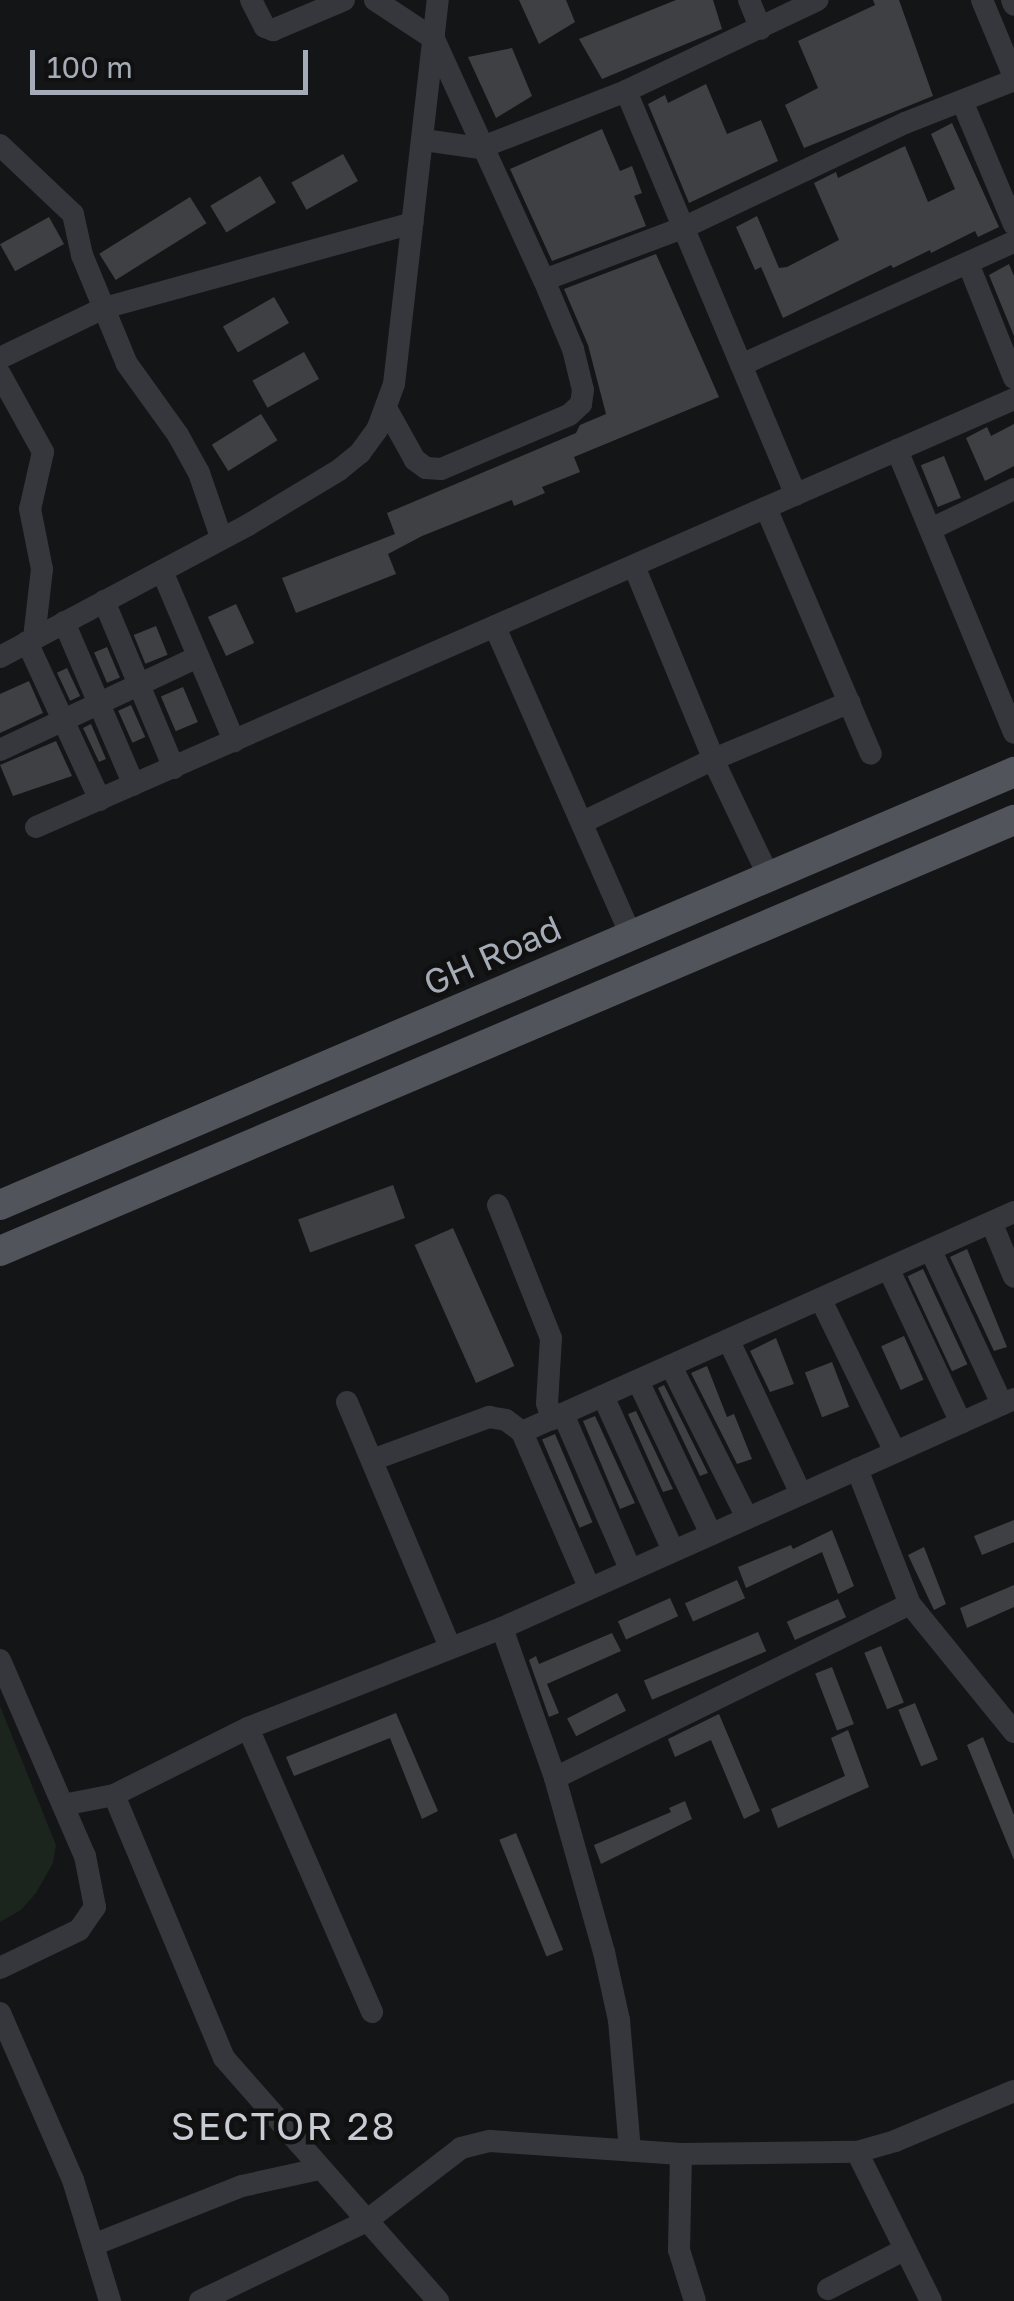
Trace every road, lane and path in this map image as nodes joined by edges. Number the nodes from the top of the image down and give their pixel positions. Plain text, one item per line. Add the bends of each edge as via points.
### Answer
1 (251, 0) edge
2 (344, 0) edge
3 (375, 0) edge
4 (438, 0) edge
5 (748, 0) edge
6 (818, 0) edge
7 (982, 0) edge
8 (761, 29) junction
9 (434, 38) junction
10 (1014, 78) edge
11 (626, 91) junction
12 (962, 101) junction
13 (424, 140) junction
14 (0, 145) edge
15 (480, 148) junction
16 (413, 223) junction
17 (1014, 225) edge
18 (685, 227) junction
19 (1014, 242) edge
20 (968, 263) junction
21 (544, 280) junction
22 (104, 308) junction
23 (0, 358) edge
24 (741, 365) junction
25 (0, 374) edge
26 (1014, 378) edge
27 (1014, 400) edge
28 (386, 408) junction
29 (898, 450) junction
30 (1014, 490) edge
31 (796, 495) junction
32 (766, 508) junction
33 (930, 530) junction
34 (221, 537) junction
35 (634, 566) junction
36 (162, 571) junction
37 (104, 601) junction
38 (64, 622) junction
39 (496, 627) junction
40 (30, 640) junction
41 (0, 656) edge
42 (198, 657) junction
43 (138, 682) junction
44 (98, 700) junction
45 (850, 702) junction
46 (64, 722) junction
47 (1014, 733) edge
48 (234, 741) junction
49 (0, 750) edge
50 (870, 754) dead end
51 (714, 759) junction
52 (174, 768) junction
53 (1014, 772) edge
54 (134, 785) junction
55 (100, 800) junction
56 (1014, 820) edge
57 (583, 822) junction
58 (36, 826) dead end
59 (770, 878) junction
60 (632, 935) junction
61 (0, 1205) edge
62 (498, 1205) dead end
63 (1014, 1212) edge
64 (992, 1224) junction
65 (1, 1246) edge
66 (931, 1252) junction
67 (889, 1270) junction
68 (1014, 1278) edge
69 (820, 1300) junction
70 (729, 1340) junction
71 (671, 1366) junction
72 (638, 1380) junction
73 (603, 1396) junction
74 (347, 1402) dead end
75 (1008, 1402) edge
76 (558, 1416) junction
77 (961, 1423) junction
78 (522, 1432) junction
79 (895, 1452) junction
80 (372, 1460) junction
81 (857, 1469) junction
82 (801, 1494) junction
83 (747, 1518) junction
84 (712, 1534) junction
85 (672, 1550) junction
86 (630, 1570) junction
87 (589, 1587) junction
88 (910, 1604) junction
89 (502, 1628) junction
90 (450, 1647) junction
91 (0, 1660) edge
92 (248, 1728) junction
93 (1014, 1732) edge
94 (555, 1778) junction
95 (114, 1796) junction
96 (63, 1805) junction
97 (0, 1968) edge
98 (372, 2012) dead end
99 (0, 2013) edge
100 (1014, 2090) edge
101 (630, 2151) junction
102 (858, 2152) junction
103 (681, 2154) junction
104 (319, 2169) junction
105 (365, 2222) junction
106 (93, 2245) junction
107 (904, 2250) junction
108 (828, 2289) dead end
109 (110, 2301) edge
110 (200, 2301) edge
111 (438, 2301) edge
112 (695, 2301) edge
113 (931, 2301) edge

1 - 2 street via 272,30
3 - 9 street
4 - 9 street
5 - 8 street
6 - 8 street
7 - 10 street
8 - 11 street
9 - 13 street
9 - 15 street
10 - 12 street
11 - 15 street
11 - 18 street
12 - 17 street
12 - 18 street
13 - 15 street
13 - 16 street
14 - 22 street via 72,214
15 - 21 street
16 - 22 street
16 - 28 street
18 - 21 street
18 - 24 street
19 - 20 street
20 - 24 street
20 - 26 street
21 - 28 street via 583,390 581,404 569,415 426,468
22 - 23 street
22 - 34 street via 126,364 199,473
24 - 31 street
25 - 40 street via 43,452 30,510 42,569
27 - 29 street
28 - 34 street via 369,442 339,470
29 - 31 street
29 - 33 street
30 - 33 street
31 - 32 street
32 - 35 street
32 - 45 street
33 - 47 street
34 - 36 street
35 - 39 street
35 - 51 street
36 - 37 street
36 - 42 street
37 - 38 street
37 - 43 street
38 - 40 street
38 - 44 street
39 - 48 street
39 - 57 street
40 - 41 street
40 - 46 street
42 - 43 street
42 - 48 street
43 - 44 street
43 - 52 street
44 - 46 street
44 - 54 street
45 - 50 street
45 - 51 street
46 - 49 street
46 - 55 street
48 - 52 street
51 - 57 street
51 - 59 street
52 - 54 street
53 - 59 main road, GH Road
54 - 55 street
55 - 58 street
56 - 65 main road
57 - 60 street
59 - 60 main road, GH Road
60 - 61 main road, GH Road
62 - 76 street via 551,1338 547,1403
63 - 64 street
64 - 66 street
64 - 68 street
66 - 67 street
66 - 75 street
67 - 69 street
67 - 77 street
69 - 70 street
69 - 79 street
70 - 71 street
70 - 82 street
71 - 72 street
71 - 83 street
72 - 73 street
72 - 84 street
73 - 76 street
73 - 85 street
74 - 80 street
75 - 77 street
76 - 78 street
76 - 86 street
77 - 79 street
78 - 80 street via 489,1417
78 - 87 street
79 - 81 street
80 - 90 street
81 - 82 street
81 - 88 street
82 - 83 street
83 - 84 street
84 - 85 street
85 - 86 street
86 - 87 street
87 - 89 street
88 - 93 street
88 - 94 street
89 - 90 street
89 - 94 street
90 - 92 street
91 - 96 street
92 - 95 street
92 - 98 street
94 - 101 street via 619,2020
95 - 96 street
95 - 104 street via 224,2058
96 - 97 street via 85,1856 96,1908 78,1930
99 - 106 street via 73,2180
100 - 102 street
101 - 103 street
101 - 105 street via 490,2141 461,2148
102 - 103 street
102 - 107 street
103 - 112 street via 679,2250
104 - 105 street
104 - 106 street via 242,2186
105 - 110 street
105 - 111 street
106 - 109 street
107 - 108 street
107 - 113 street

